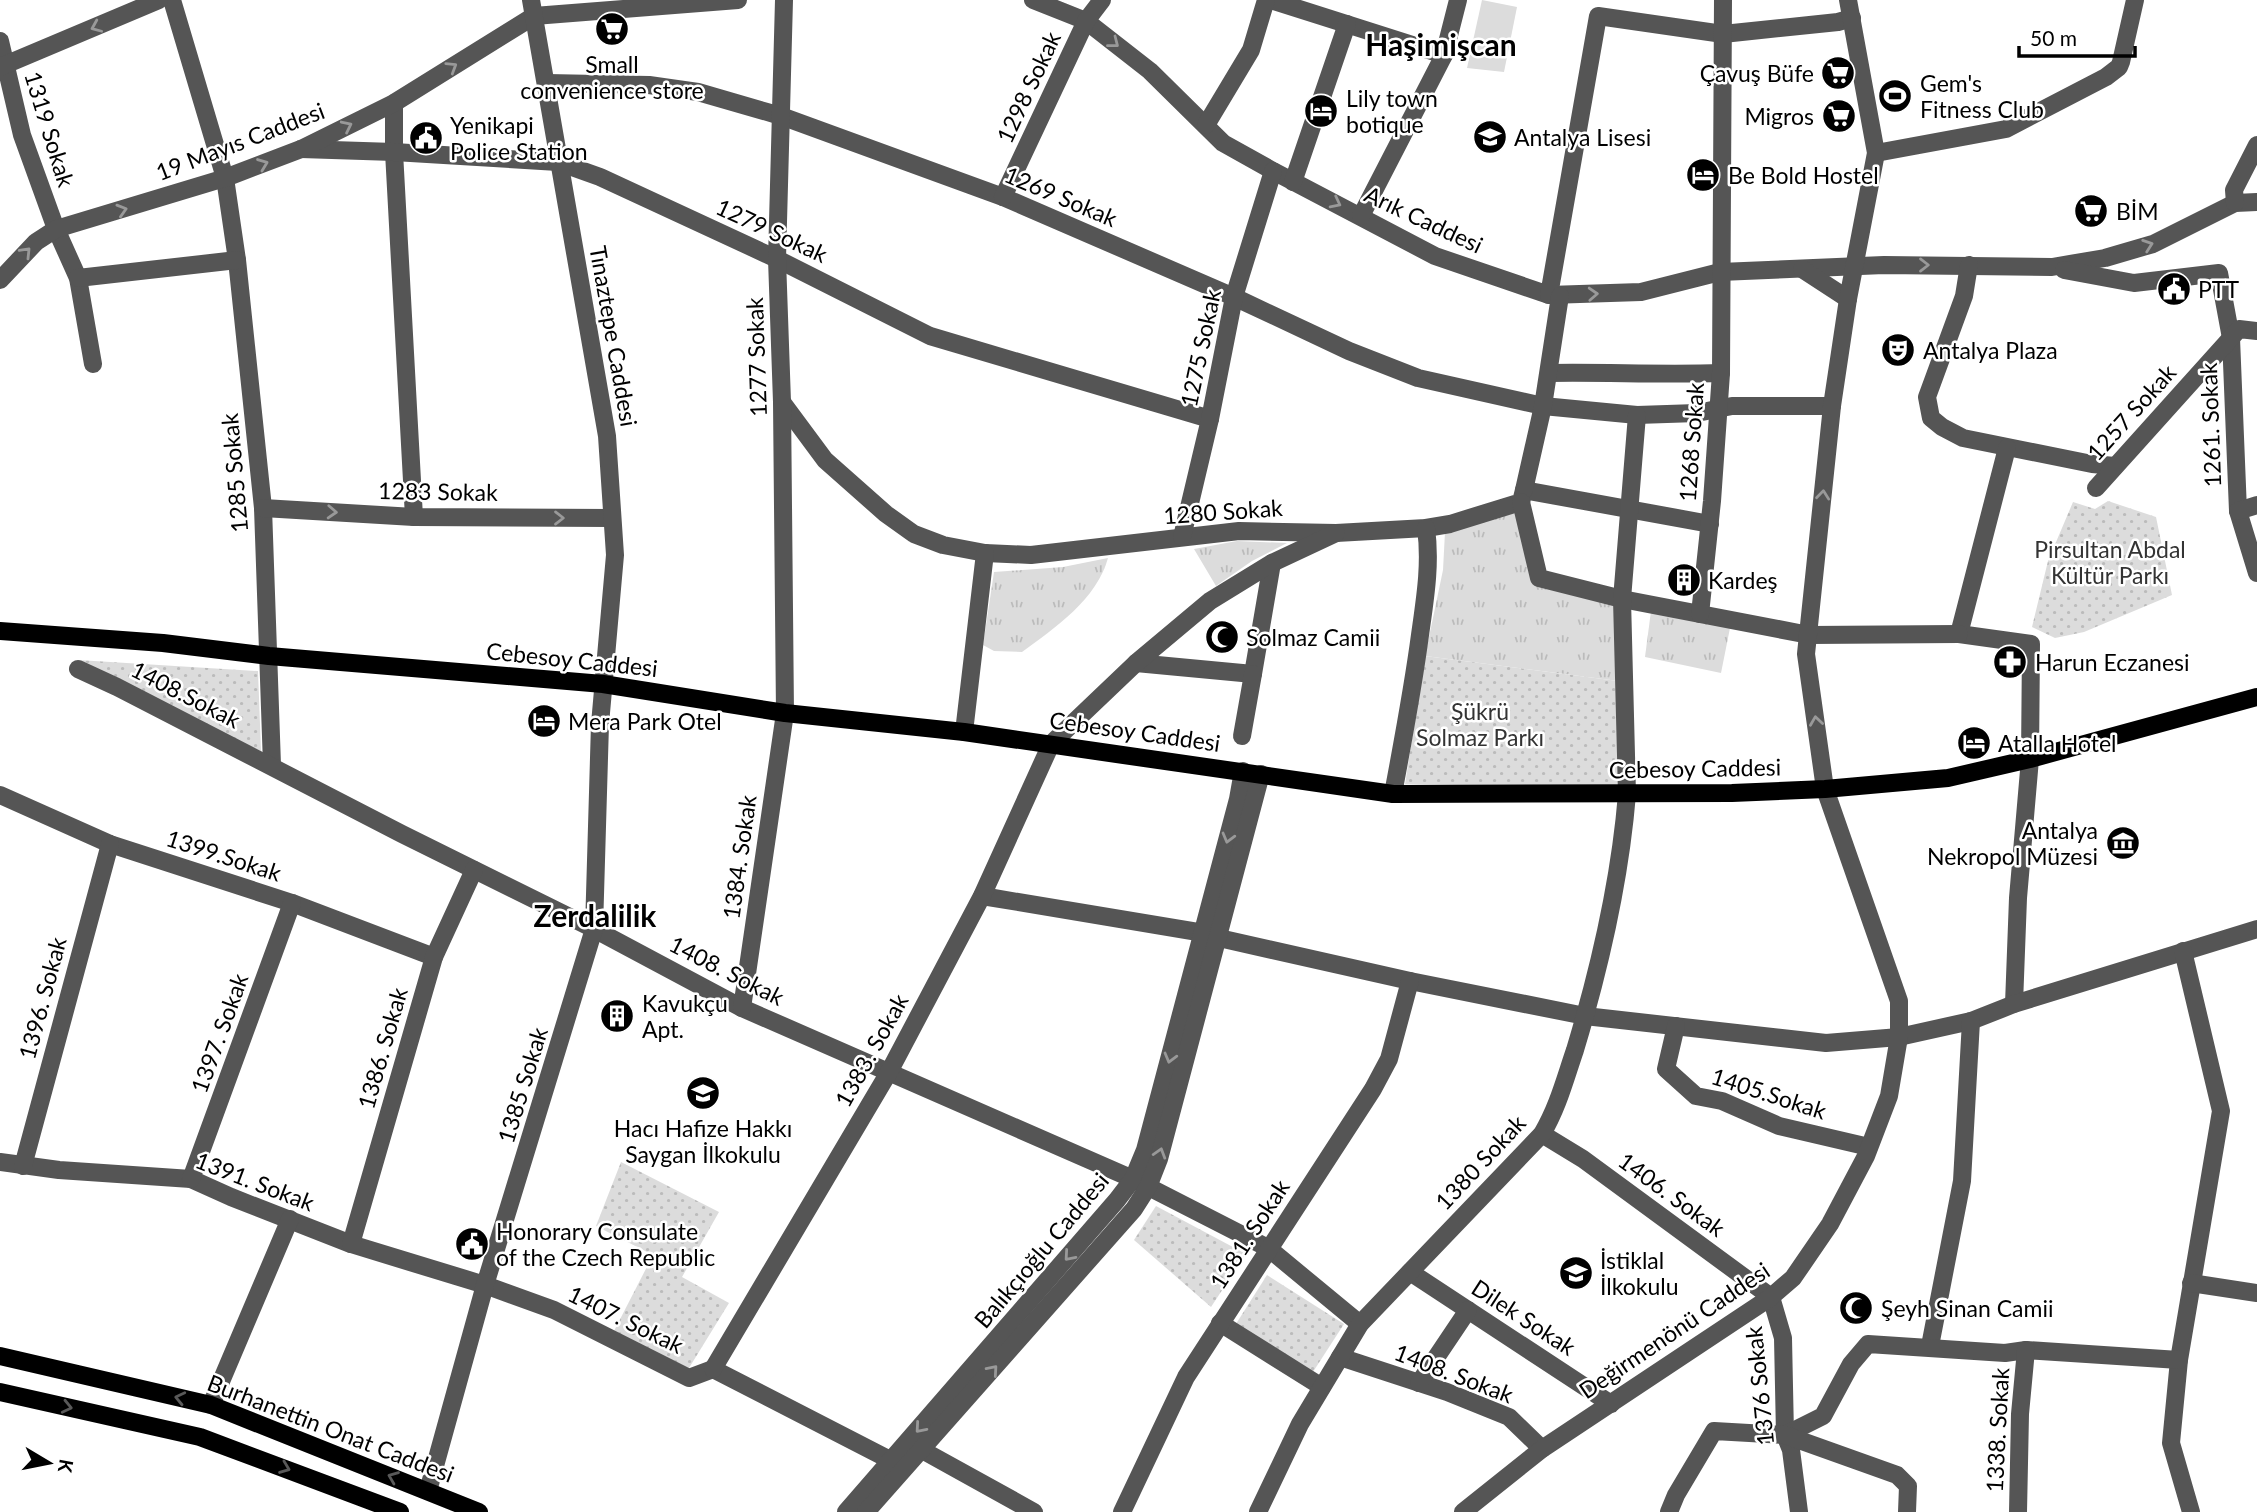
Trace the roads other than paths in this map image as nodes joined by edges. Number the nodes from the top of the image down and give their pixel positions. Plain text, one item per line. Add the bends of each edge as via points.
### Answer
1 (159, 0) edge
2 (172, 0) edge
3 (738, 0) edge
4 (784, 0) edge
5 (1032, 0) edge
6 (1102, 0) edge
7 (1268, 0) edge
8 (1458, 0) edge
9 (1723, 0) edge
10 (1848, 0) edge
11 (2135, 0) edge
12 (533, 8) edge
13 (1852, 18) junction
14 (1086, 21) junction
15 (1347, 24) junction
16 (1723, 34) junction
17 (0, 41) edge
18 (1444, 55) junction
19 (3, 66) edge
20 (547, 83) junction
21 (394, 103) junction
22 (781, 116) junction
23 (1206, 125) junction
24 (2257, 145) edge
25 (301, 149) junction
26 (394, 152) junction
27 (1876, 153) junction
28 (558, 162) junction
29 (1273, 171) junction
30 (225, 178) junction
31 (1293, 181) junction
32 (1003, 197) junction
33 (2257, 202) edge
34 (2235, 203) junction
35 (1361, 216) junction
36 (56, 229) junction
37 (777, 259) junction
38 (237, 260) junction
39 (1969, 265) junction
40 (1856, 267) junction
41 (2052, 267) junction
42 (1802, 270) junction
43 (1720, 272) junction
44 (78, 278) junction
45 (0, 280) edge
46 (1555, 296) junction
47 (1234, 297) junction
48 (1848, 299) junction
49 (2257, 331) edge
50 (2231, 338) junction
51 (93, 364) dead end
52 (1549, 373) junction
53 (1721, 373) junction
54 (782, 402) junction
55 (1543, 406) junction
56 (1832, 406) junction
57 (1719, 409) junction
58 (1637, 415) junction
59 (1210, 419) junction
60 (2007, 448) junction
61 (2115, 466) junction
62 (2096, 488) dead end
63 (1522, 496) junction
64 (2257, 505) edge
65 (263, 508) junction
66 (1630, 510) junction
67 (2238, 511) junction
68 (414, 517) junction
69 (611, 519) junction
70 (1710, 524) junction
71 (1426, 528) junction
72 (1336, 533) junction
73 (1182, 537) junction
74 (985, 553) junction
75 (1272, 563) junction
76 (2257, 573) edge
77 (1622, 599) junction
78 (1700, 614) junction
79 (1, 634) edge
80 (1959, 634) junction
81 (1809, 635) junction
82 (269, 656) junction
83 (1136, 663) junction
84 (78, 669) dead end
85 (1252, 674) junction
86 (603, 684) junction
87 (2257, 697) edge
88 (785, 713) junction
89 (964, 732) junction
90 (1242, 736) dead end
91 (1051, 744) junction
92 (2030, 759) junction
93 (272, 765) junction
94 (1253, 773) junction
95 (1825, 789) junction
96 (1393, 794) junction
97 (1627, 794) junction
98 (0, 795) edge
99 (110, 844) junction
100 (474, 870) junction
101 (982, 896) junction
102 (292, 903) junction
103 (594, 929) junction
104 (2257, 929) edge
105 (1211, 935) junction
106 (2183, 951) junction
107 (434, 957) junction
108 (1410, 981) junction
109 (2014, 1004) junction
110 (742, 1007) junction
111 (1585, 1016) junction
112 (1971, 1021) junction
113 (1676, 1026) junction
114 (1899, 1037) junction
115 (889, 1072) junction
116 (1542, 1133) junction
117 (1869, 1147) junction
118 (0, 1162) edge
119 (23, 1166) junction
120 (191, 1179) junction
121 (1140, 1183) junction
122 (290, 1219) junction
123 (351, 1244) junction
124 (1268, 1248) junction
125 (1410, 1272) junction
126 (2191, 1283) junction
127 (485, 1285) junction
128 (2257, 1293) edge
129 (1771, 1297) junction
130 (1468, 1310) junction
131 (1220, 1323) junction
132 (1360, 1324) junction
133 (1930, 1346) junction
134 (2026, 1350) junction
135 (0, 1356) edge
136 (1340, 1357) junction
137 (2179, 1360) junction
138 (713, 1369) junction
139 (1419, 1382) junction
140 (1322, 1387) junction
141 (0, 1392) edge
142 (1611, 1404) junction
143 (211, 1405) junction
144 (1785, 1435) junction
145 (1542, 1449) junction
146 (922, 1450) junction
147 (892, 1461) junction
148 (428, 1491) junction
149 (400, 1512) edge
150 (479, 1512) edge
151 (846, 1512) edge
152 (866, 1512) edge
153 (1034, 1512) edge
154 (1122, 1512) edge
155 (1258, 1512) edge
156 (1463, 1512) edge
157 (1669, 1512) edge
158 (1799, 1512) edge
159 (1907, 1512) edge
160 (2018, 1512) edge
161 (2191, 1512) edge

1 -> 19 street
2 - 30 street, 1285 Sokak
3 - 12 street
4 - 22 street, 1277 Sokak
5 - 14 street, Arık Caddesi
6 - 14 street, 1298 Sokak
7 - 15 street
7 - 23 street via 1251,50
8 - 18 street
9 - 16 street, 1268 Sokak
10 - 13 street
11 - 27 street via 2121,62 2106,77 2007,129
12 - 20 street, Tınaztepe Caddesi
21 -> 12 street, 19 Mayıs Caddesi
13 - 16 street
13 - 27 street
14 -> 23 street, Arık Caddesi via 1150,71
14 - 32 street, 1298 Sokak
15 - 18 street
15 - 31 street
16 - 43 street, 1268 Sokak
16 - 46 street via 1598,16
17 - 19 street, 1319 Sokak
18 - 35 street
19 - 36 street, 1319 Sokak
20 - 22 street, 1269 Sokak via 649,85 698,92
20 - 28 street, Tınaztepe Caddesi
25 -> 21 street, 19 Mayıs Caddesi
21 - 26 street
22 - 32 street, 1269 Sokak
22 - 37 street, 1277 Sokak
23 - 29 street, Arık Caddesi via 1223,143
24 - 34 street via 2234,190
25 - 26 street, 1279 Sokak
30 -> 25 street, 19 Mayıs Caddesi
26 - 28 street, 1279 Sokak
26 - 68 street
27 - 40 street, Değirmenönü Caddesi
28 - 37 street, 1279 Sokak
28 - 69 street, Tınaztepe Caddesi via 607,436
29 - 31 street, Arık Caddesi
29 - 47 street, 1275 Sokak
36 -> 30 street, 19 Mayıs Caddesi
30 - 38 street, 1285 Sokak
31 -> 35 street, Arık Caddesi
32 - 47 street, 1269 Sokak
33 - 34 street
41 -> 34 street via 2153,244
35 - 46 street, Arık Caddesi via 1435,256
36 - 44 street, 1319 Sokak
45 -> 36 street, 19 Mayıs Caddesi via 36,242
37 - 54 street, 1277 Sokak
37 - 59 street, 1279 Sokak via 930,335
38 - 44 street
38 - 65 street, 1285 Sokak
40 -> 39 street, Arık Caddesi
39 - 41 street, Arık Caddesi
39 - 60 street via 1964,296 1927,397 1931,418 1964,438
40 - 42 street, Arık Caddesi
40 - 48 street, Değirmenönü Caddesi
41 - 50 street, 1261. Sokak via 2134,283 2219,273
42 - 43 street, Arık Caddesi
42 - 48 street
46 -> 43 street, Arık Caddesi via 1641,292
43 - 53 street, 1268 Sokak
44 - 51 street, 1319 Sokak
46 - 52 street
47 - 55 street, 1269 Sokak via 1418,378
47 - 59 street, 1275 Sokak
48 - 56 street, Değirmenönü Caddesi
49 - 50 street via 2239,329
50 - 61 street, 1257 Sokak
50 - 67 street, 1261. Sokak
52 - 53 street
52 - 55 street
53 - 57 street, 1268 Sokak
54 - 74 street, 1280 Sokak via 825,460 886,514 914,534
54 - 88 street, 1277 Sokak
55 - 58 street, 1269 Sokak
55 - 63 street
56 - 57 street, 1269 Sokak
81 -> 56 street, Değirmenönü Caddesi
57 - 58 street, 1269 Sokak
57 - 70 street, 1268 Sokak
58 - 66 street, 1380 Sokak
59 - 73 street, 1275 Sokak
60 - 61 street
60 - 80 street
61 - 62 street, 1257 Sokak
63 - 66 street, 1280 Sokak
63 - 71 street, 1280 Sokak via 1450,524
63 - 77 street via 1539,578
64 - 67 street
65 -> 68 street, 1283 Sokak
65 - 82 street, 1285 Sokak
66 - 70 street, 1280 Sokak
66 - 77 street, 1380 Sokak
67 - 76 street, 1261. Sokak
68 -> 69 street, 1283 Sokak
69 - 86 street, Tınaztepe Caddesi via 615,555
70 - 78 street, 1268 Sokak
71 - 72 street, 1280 Sokak
71 - 96 street via 1430,554 1424,611
72 - 73 street, 1280 Sokak via 1239,531
72 - 75 street
73 - 74 street, 1280 Sokak via 1031,555
74 - 89 street
75 - 83 street via 1210,601
75 - 85 street
77 - 78 street
77 - 97 street, 1380 Sokak
78 - 81 street
79 - 82 main road, Cebesoy Caddesi via 163,643
80 - 81 street
80 - 92 street via 2031,644
95 -> 81 street, Değirmenönü Caddesi via 1807,654
82 - 86 main road, Cebesoy Caddesi
82 - 93 street, 1285 Sokak
83 - 85 street
83 - 91 street
84 - 93 street, 1408.Sokak
85 - 90 street
86 - 88 main road, Cebesoy Caddesi
86 - 103 street, 1385 Sokak
87 - 92 main road, Cebesoy Caddesi
88 - 89 main road, Cebesoy Caddesi
88 - 110 street, 1384. Sokak
89 - 91 main road, Cebesoy Caddesi
91 - 94 main road, Cebesoy Caddesi
91 - 101 street, 1383. Sokak
92 - 95 main road, Cebesoy Caddesi via 1948,778
92 - 109 street
93 - 100 street, 1408. Sokak
94 - 96 main road, Cebesoy Caddesi
94 - 105 street, Balıkçıoğlu Caddesi
95 - 97 main road, Cebesoy Caddesi
95 - 114 street, Değirmenönü Caddesi via 1899,1001
96 - 97 main road, Cebesoy Caddesi
97 - 111 street, 1380 Sokak via 1610,913
98 - 99 street, 1399.Sokak
99 - 102 street, 1399.Sokak
99 - 119 street, 1396. Sokak
100 - 103 street, 1408. Sokak
100 - 107 street, 1386. Sokak
101 - 105 street
101 - 115 street, 1383. Sokak
102 - 107 street, 1399.Sokak
102 - 120 street, 1397. Sokak
103 - 110 street, 1408. Sokak
103 - 127 street, 1385 Sokak
104 - 106 street
105 - 108 street
105 - 121 street, Balıkçıoğlu Caddesi
106 - 109 street
106 - 126 street via 2221,1111
107 - 123 street, 1386. Sokak
108 - 111 street
108 - 124 street, 1381. Sokak via 1389,1059
109 - 112 street
110 - 115 street, 1408. Sokak
111 - 113 street
111 - 116 street, 1380 Sokak via 1555,1112
112 - 114 street
112 - 133 street via 1962,1181
113 - 114 street via 1826,1043
113 - 117 street, 1405.Sokak via 1666,1069 1696,1096 1722,1101 1779,1126
114 - 117 street, Değirmenönü Caddesi via 1889,1096
115 - 121 street, 1408. Sokak
115 - 138 street, 1383. Sokak
116 - 125 street, 1380 Sokak
116 - 129 street, 1406. Sokak
117 - 129 street, Değirmenönü Caddesi via 1830,1224 1793,1278
118 - 119 street, 1391. Sokak
119 - 120 street, 1391. Sokak
120 - 122 street, 1391. Sokak
121 - 124 street, 1408. Sokak
146 -> 121 street, Balıkçıoğlu Caddesi via 1134,1209
121 -> 147 street, Balıkçıoğlu Caddesi via 1108,1211
122 - 123 street, 1391. Sokak
122 - 143 street
123 - 127 street, 1391. Sokak
124 - 131 street, 1381. Sokak
124 - 132 street, 1408. Sokak
125 - 130 street, Dilek Sokak
125 - 132 street, 1380 Sokak
126 - 128 street
126 - 137 street
127 - 138 street, 1407. Sokak via 554,1310 689,1378
127 - 148 street, 1385 Sokak
129 - 142 street, Değirmenönü Caddesi
129 - 144 street, 1376 Sokak via 1783,1338
130 - 139 street
130 - 142 street, Dilek Sokak
131 - 140 street
131 - 154 street, 1381. Sokak via 1186,1377
132 - 136 street, 1380 Sokak
133 - 134 street via 2005,1353
133 - 144 street via 1868,1344 1851,1364 1823,1416
134 - 137 street
134 - 160 street, 1338. Sokak
143 -> 135 main road, Burhanettin Onat Caddesi
136 - 139 street, 1408. Sokak
136 - 140 street, 1380 Sokak
137 - 161 street via 2171,1443
138 - 147 street
139 - 145 street, 1408. Sokak via 1509,1417
140 - 155 street, 1380 Sokak
141 -> 149 main road via 200,1437
142 - 145 street, Değirmenönü Caddesi
148 -> 143 main road, Burhanettin Onat Caddesi
144 - 157 street via 1714,1431
144 - 158 street, 1376 Sokak
144 - 159 street via 1896,1475 1908,1486
145 - 156 street, Değirmenönü Caddesi
146 - 152 street, Balıkçıoğlu Caddesi
146 - 153 street
147 - 151 street, Balıkçıoğlu Caddesi
148 - 150 main road, Burhanettin Onat Caddesi

